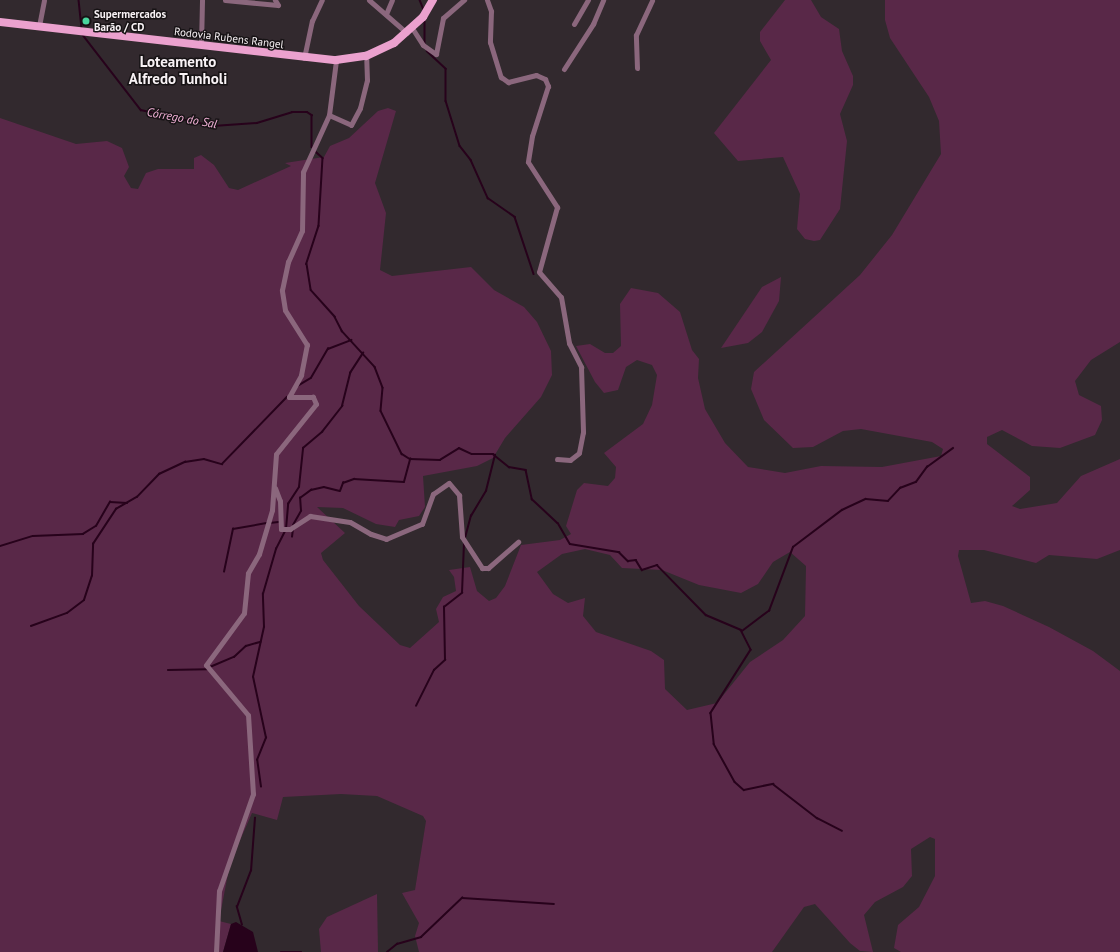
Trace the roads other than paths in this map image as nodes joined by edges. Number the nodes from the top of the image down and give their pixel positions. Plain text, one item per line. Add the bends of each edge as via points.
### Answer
1 (44, 0) edge
2 (202, 0) edge
3 (225, 0) edge
4 (275, 0) edge
5 (322, 0) edge
6 (369, 0) edge
7 (392, 0) edge
8 (433, 0) edge
9 (464, 0) edge
10 (487, 0) edge
11 (588, 0) edge
12 (603, 0) edge
13 (652, 0) edge
14 (386, 14) junction
15 (0, 22) edge
16 (574, 24) dead end
17 (39, 26) junction
18 (409, 31) junction
19 (201, 45) junction
20 (366, 56) junction
21 (304, 59) junction
22 (336, 60) junction
23 (637, 68) dead end
24 (564, 69) dead end
25 (329, 115) junction
26 (557, 459) dead end
27 (275, 488) junction
28 (518, 542) dead end
29 (216, 952) edge

1 - 17 street
2 - 19 street
3 - 4 street via 278,5
5 - 21 street via 312,21
6 - 14 street
7 - 14 street
8 - 18 main road, Rodovia Rubens Rangel
9 - 18 street via 444,18 436,54
10 - 26 street via 491,11 490,42 501,78 508,82 536,75 545,79 548,86 532,136 528,162 557,207 539,272 561,297 569,343 581,367 583,432 579,453 570,460
11 - 16 street
12 - 24 street via 593,24
13 - 23 street via 636,35
14 - 18 street
15 - 17 main road, Rodovia Rubens Rangel
17 - 19 main road, Rodovia Rubens Rangel
18 - 20 main road, Rodovia Rubens Rangel
19 - 21 main road, Rodovia Rubens Rangel
20 - 22 main road, Rodovia Rubens Rangel
20 - 25 street via 367,80 360,108 352,125
21 - 22 main road, Rodovia Rubens Rangel
22 - 25 street
25 - 27 street via 303,172 302,231 288,262 282,301 289,318 307,345 301,375 289,397 314,398 313,412 276,454
27 - 28 street via 280,501 281,529 290,529 310,516 350,522 386,539 422,524 433,494 449,483 459,494 462,536 482,568 488,568
27 - 29 street via 259,554 248,573 242,620 222,639 206,664 248,715 253,794 220,891

